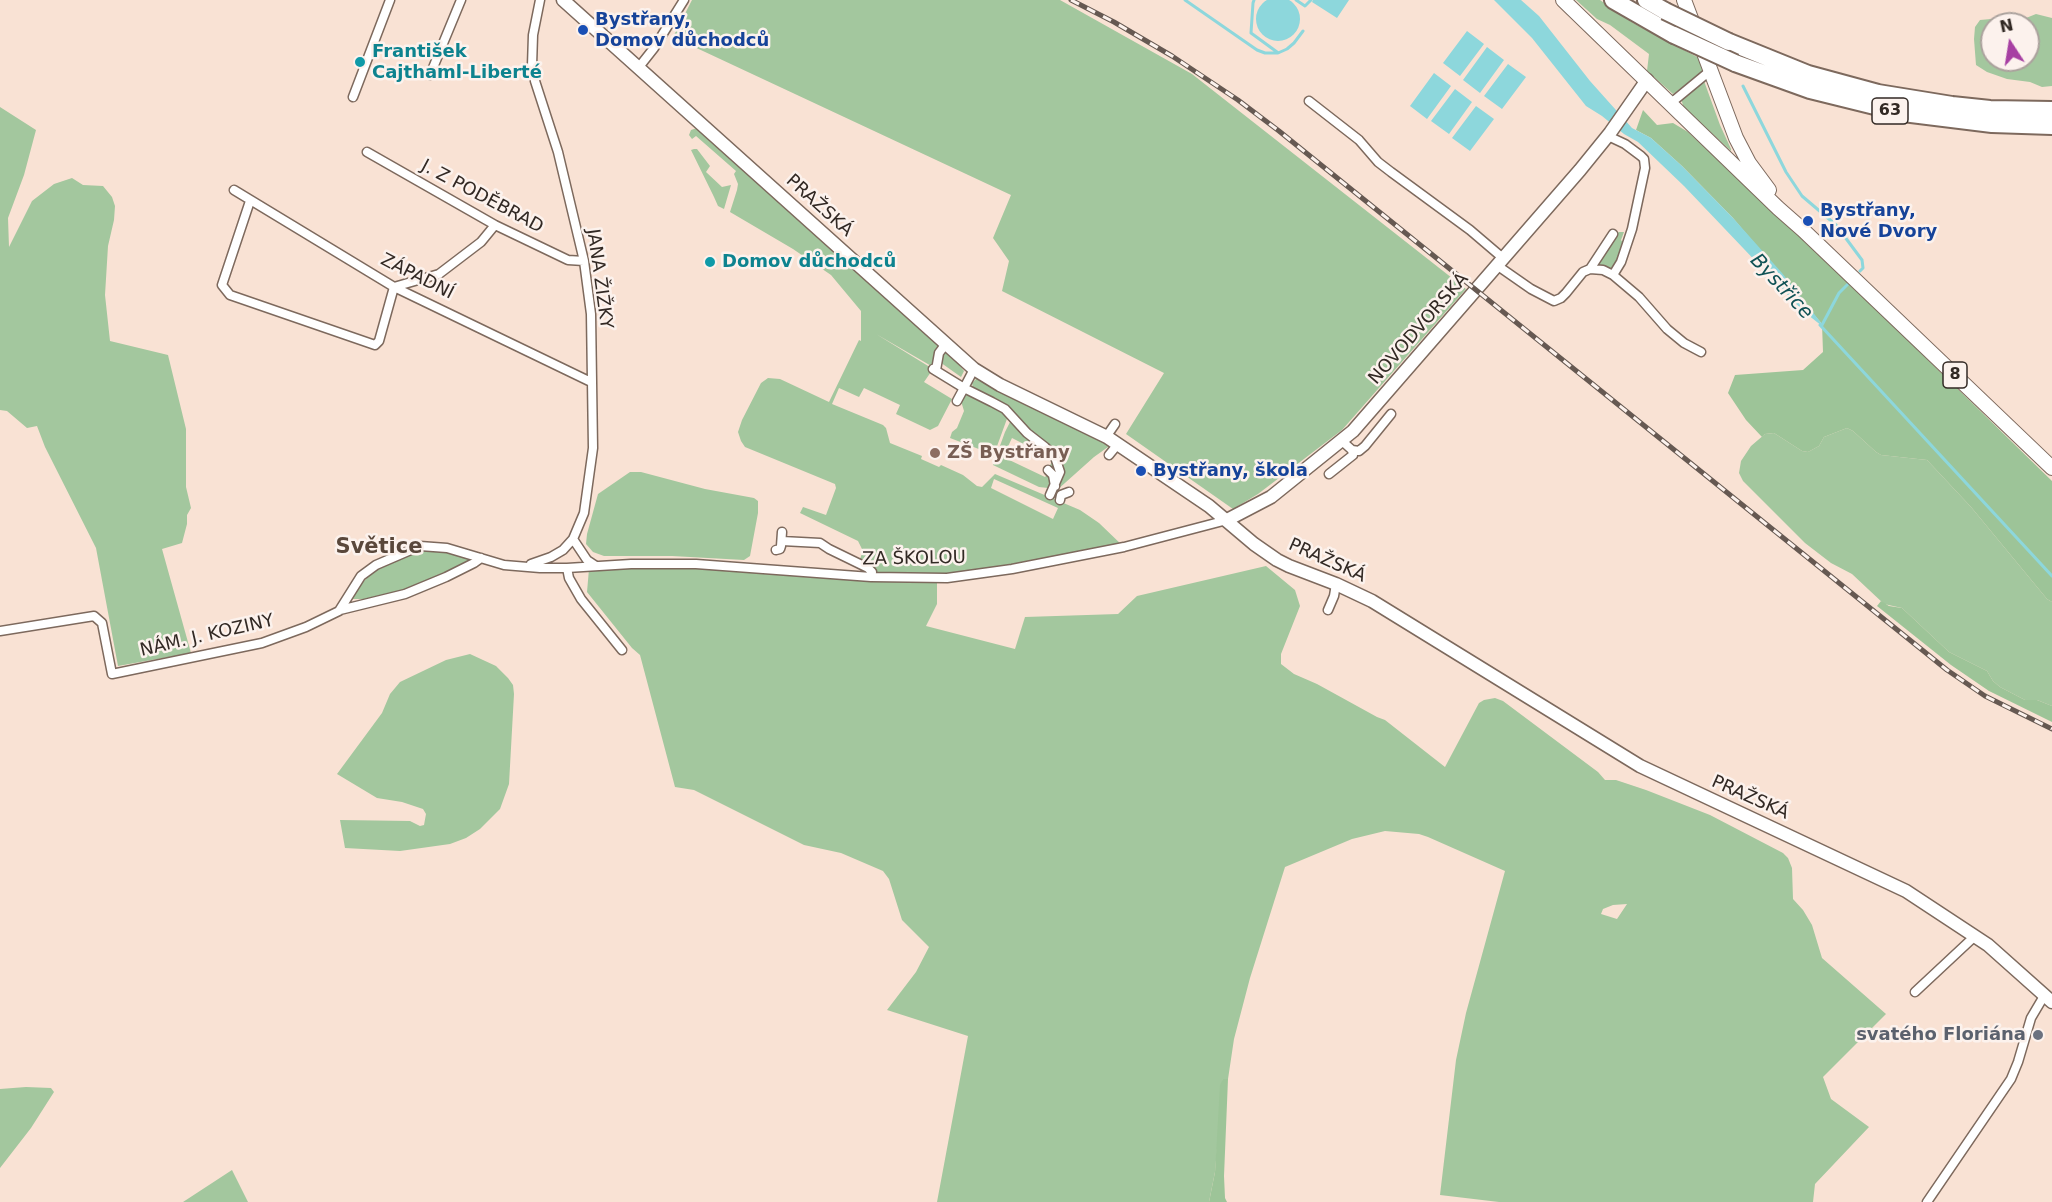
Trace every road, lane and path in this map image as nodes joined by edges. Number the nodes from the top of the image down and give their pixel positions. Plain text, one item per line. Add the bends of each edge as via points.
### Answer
1 (390, 0) edge
2 (462, 0) edge
3 (540, 0) edge
4 (563, 0) edge
5 (684, 0) edge
6 (1563, 0) edge
7 (1613, 0) edge
8 (1646, 0) edge
9 (1684, 0) edge
10 (639, 68) junction
11 (1711, 70) junction
12 (430, 75) dead end
13 (1647, 80) junction
14 (353, 97) dead end
15 (1309, 101) dead end
16 (1671, 103) junction
17 (2052, 110) edge
18 (2052, 126) edge
19 (1610, 133) junction
20 (367, 152) dead end
21 (234, 190) dead end
22 (250, 201) junction
23 (495, 225) junction
24 (1803, 230) junction
25 (1613, 234) dead end
26 (584, 261) junction
27 (1501, 262) junction
28 (1590, 268) junction
29 (1613, 275) junction
30 (394, 287) junction
31 (945, 345) junction
32 (1701, 352) dead end
33 (974, 369) junction
34 (591, 382) junction
35 (964, 388) junction
36 (957, 401) dead end
37 (1391, 414) dead end
38 (1115, 424) dead end
39 (1106, 437) junction
40 (1342, 441) junction
41 (1118, 444) junction
42 (1352, 450) junction
43 (1109, 454) dead end
44 (2052, 468) edge
45 (1048, 470) dead end
46 (1329, 474) dead end
47 (1055, 486) junction
48 (1069, 492) dead end
49 (1050, 495) dead end
50 (1060, 500) dead end
51 (1227, 520) junction
52 (573, 539) junction
53 (776, 550) dead end
54 (481, 558) junction
55 (519, 566) junction
56 (596, 566) junction
57 (567, 568) junction
58 (871, 578) junction
59 (1336, 584) junction
60 (339, 610) junction
61 (1329, 610) dead end
62 (0, 632) edge
63 (622, 650) dead end
64 (1975, 936) junction
65 (1915, 992) dead end
66 (2048, 999) edge
67 (1927, 1202) edge

1 - 14 street
2 - 12 street
3 - 26 street, JANA ŽIŽKY via 532,66
4 - 10 street, PRAŽSKÁ
5 - 10 street
6 - 13 main road, 8
7 - 18 highway, 63, bridge via 1674,35 1735,63 1810,90 1903,113 1992,124
8 - 17 highway, 63, bridge via 1729,42 1808,74 1878,93 1990,109
9 - 11 main road, 8
10 - 31 street, PRAŽSKÁ
11 - 16 street
11 - 24 main road, 8 via 1744,155
13 - 16 main road, 8
13 - 19 street, NOVODVORSKÁ
15 - 27 street via 1359,140 1378,162 1462,224
16 - 24 main road, 8
19 - 27 street, NOVODVORSKÁ
19 - 29 street via 1641,156 1645,168 1632,229
20 - 23 street, J. Z PODĚBRAD
21 - 22 street, ZÁPADNÍ
22 - 30 street, ZÁPADNÍ
22 - 30 street via 222,285 230,295 375,345 380,341
23 - 26 street, J. Z PODĚBRAD via 568,260
23 - 30 street via 481,242 439,274
24 - 44 main road, 8
25 - 28 street
26 - 34 street, JANA ŽIŽKY via 591,314
27 - 28 street via 1531,289 1554,301
27 - 40 street, NOVODVORSKÁ
28 - 29 street
29 - 32 street via 1684,343
30 - 34 street, ZÁPADNÍ
31 - 33 street, PRAŽSKÁ
31 - 35 street via 934,370
33 - 35 street
33 - 39 street, PRAŽSKÁ
34 - 52 street, JANA ŽIŽKY via 593,448 584,513
35 - 36 street
35 - 47 street via 1005,410 1055,457 1060,472
37 - 42 street via 1365,447
38 - 39 street
39 - 41 street, PRAŽSKÁ
40 - 42 street
40 - 51 street, NOVODVORSKÁ via 1271,497
41 - 43 street
41 - 51 street, PRAŽSKÁ
42 - 46 street via 1351,458
45 - 47 street
47 - 49 street
48 - 50 street via 1061,495
51 - 58 street, ZA ŠKOLOU via 1012,570 947,578
51 - 59 street, PRAŽSKÁ via 1277,560
52 - 55 street, JANA ŽIŽKY via 551,557
52 - 56 street via 586,560
53 - 58 street via 780,549 782,537 820,543 868,568
54 - 55 street, NÁM. J. KOZINY
54 - 60 street, NÁM. J. KOZINY via 405,594
54 - 60 street, NÁM. J. KOZINY via 429,546 408,550 361,576
55 - 57 street, NÁM. J. KOZINY
56 - 57 street, ZA ŠKOLOU
56 - 58 street, ZA ŠKOLOU via 696,564
57 - 63 street via 581,598
59 - 61 street
59 - 64 street, PRAŽSKÁ via 1372,601 1640,766 1888,881
60 - 62 street, NÁM. J. KOZINY via 271,641 112,674 101,620 94,616
64 - 65 street
64 - 66 street, PRAŽSKÁ
66 - 67 street via 2031,1018 2011,1079

